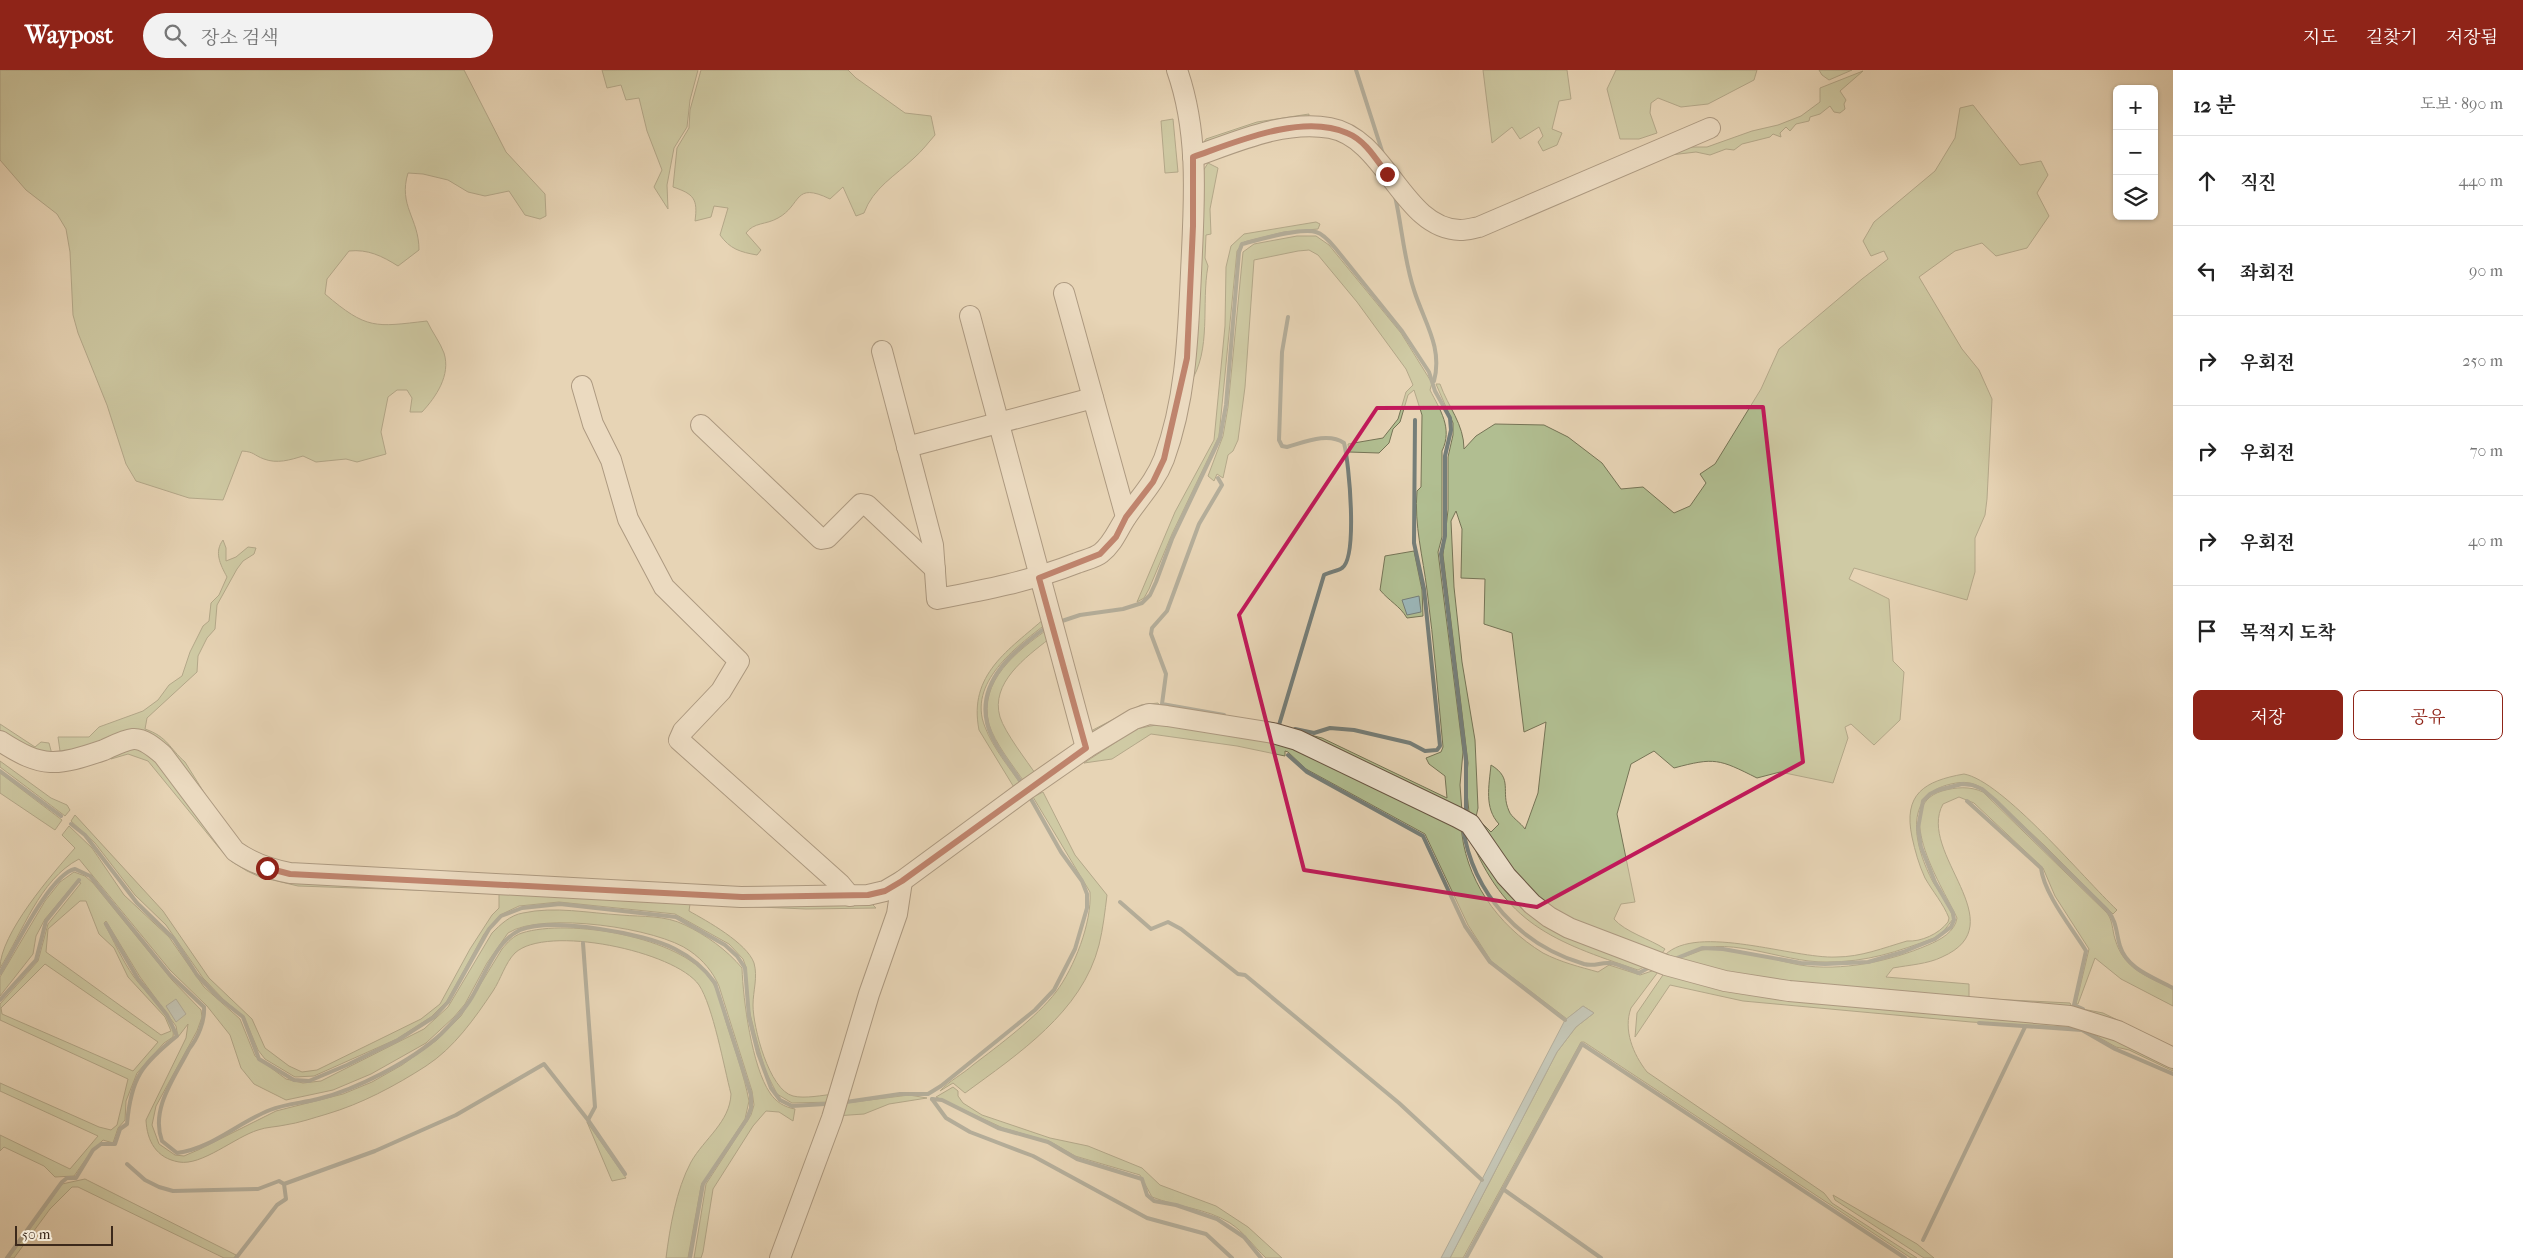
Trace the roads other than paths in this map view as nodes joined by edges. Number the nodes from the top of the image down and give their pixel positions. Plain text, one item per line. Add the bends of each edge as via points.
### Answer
1 (1177, 70) edge
2 (1710, 128) dead end
3 (1193, 157) junction
4 (1064, 293) dead end
5 (970, 316) dead end
6 (882, 351) dead end
7 (582, 386) dead end
8 (1093, 398) junction
9 (998, 423) junction
10 (702, 425) dead end
11 (907, 447) junction
12 (1126, 517) junction
13 (935, 569) junction
14 (1039, 578) junction
15 (0, 741) edge
16 (1086, 748) junction
17 (902, 881) junction
18 (850, 896) junction
19 (2173, 1058) edge
20 (780, 1258) edge

1 - 3 street via 1190,114
2 - 3 street via 1479,227 1460,230 1427,217 1363,143 1348,133 1328,128 1270,130
3 - 12 street via 1187,358 1181,393 1164,459 1153,482
4 - 8 street
5 - 9 street
6 - 11 street
7 - 18 street via 594,424 612,460 628,519 664,587 739,661 721,692 683,731 680,740
8 - 9 street
8 - 12 street
9 - 11 street
9 - 14 street
10 - 13 street via 821,538 827,538 861,504 867,505
11 - 13 street via 933,545
12 - 14 street via 1116,537 1100,554
13 - 14 street via 938,599
14 - 16 street
15 - 18 street via 18,753 44,763 75,760 134,739 149,744 163,755 235,851 255,863 290,874 742,897
16 - 17 street
16 - 19 street via 1134,719 1149,714 1273,733 1323,752 1470,824 1506,876 1549,917 1569,928 1666,965 1725,981 1790,991 2076,1017 2118,1031
17 - 18 street via 885,891
17 - 20 street via 898,914 869,994 832,1118

